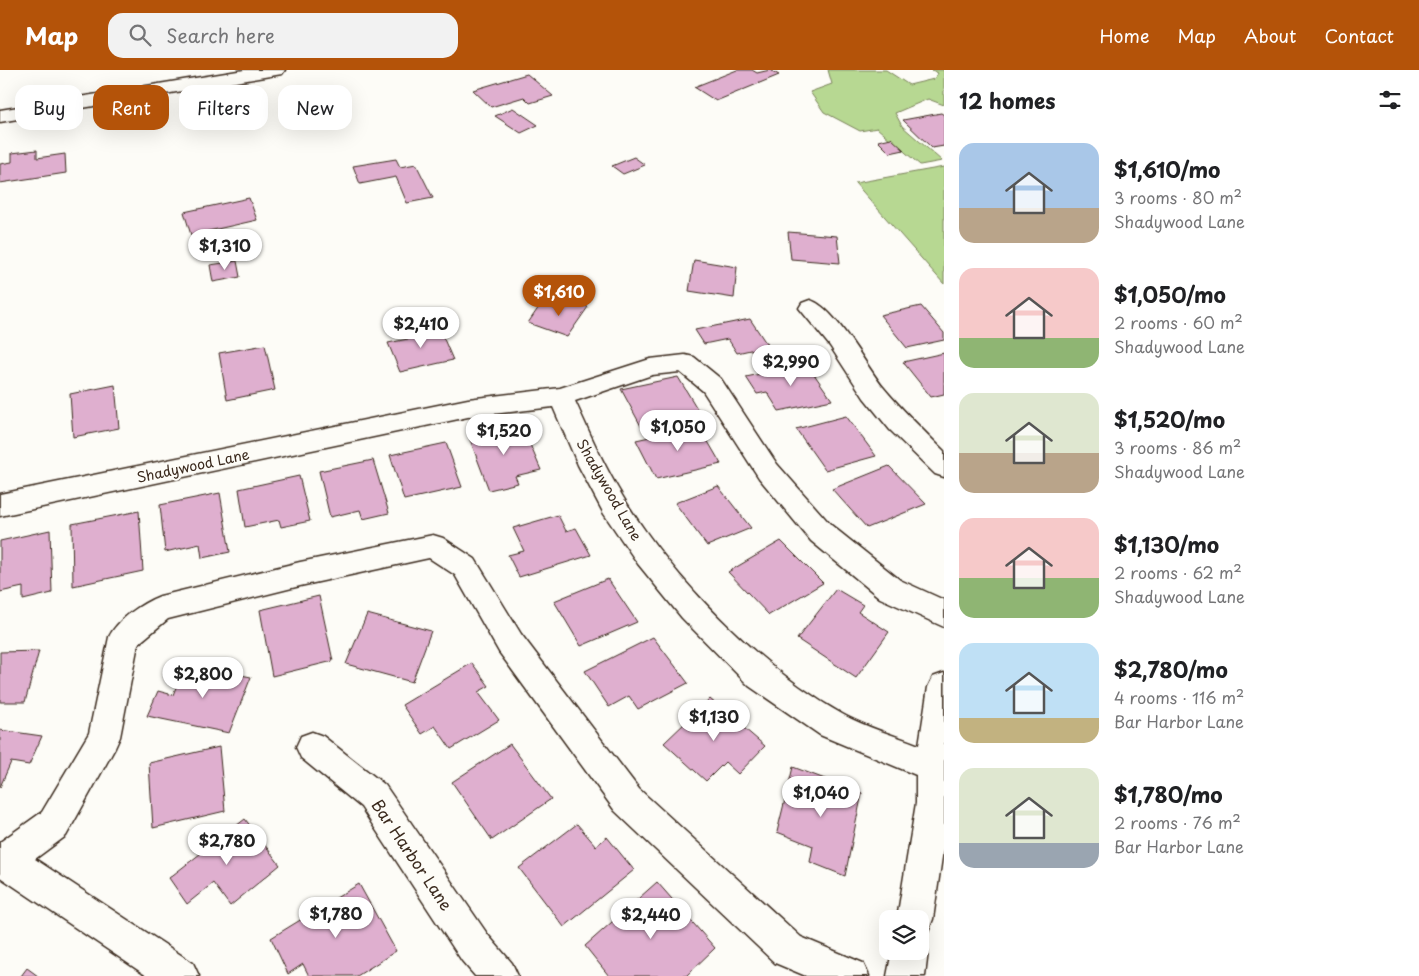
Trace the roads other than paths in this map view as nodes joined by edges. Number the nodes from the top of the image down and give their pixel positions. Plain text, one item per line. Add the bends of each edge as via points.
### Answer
1 (203, 70) edge
2 (276, 70) edge
3 (0, 103) edge
4 (0, 116) edge
5 (810, 308) dead end
6 (561, 397) junction
7 (944, 467) edge
8 (0, 505) edge
9 (944, 614) edge
10 (944, 687) edge
11 (312, 747) dead end
12 (932, 766) junction
13 (3, 859) edge
14 (916, 910) edge
15 (909, 960) edge
16 (497, 975) edge
17 (180, 976) edge
18 (850, 976) edge
19 (906, 976) edge

1 - 3 street
2 - 4 street
5 - 7 street via 838,340 873,392 899,423
6 - 8 street, Shadywood Lane via 468,408
6 - 9 street via 650,367 684,363 712,385 768,471 820,533 890,588
6 - 12 street, Shadywood Lane via 591,466 614,506 648,556 692,609 760,676 831,725
10 - 12 street
11 - 16 street, Bar Harbor Lane via 373,796 475,948
12 - 14 street via 933,803
13 - 17 street
13 - 18 street via 54,824 104,737 124,637 160,610 300,574 433,546 466,567 510,643 627,800 788,950
15 - 19 street

